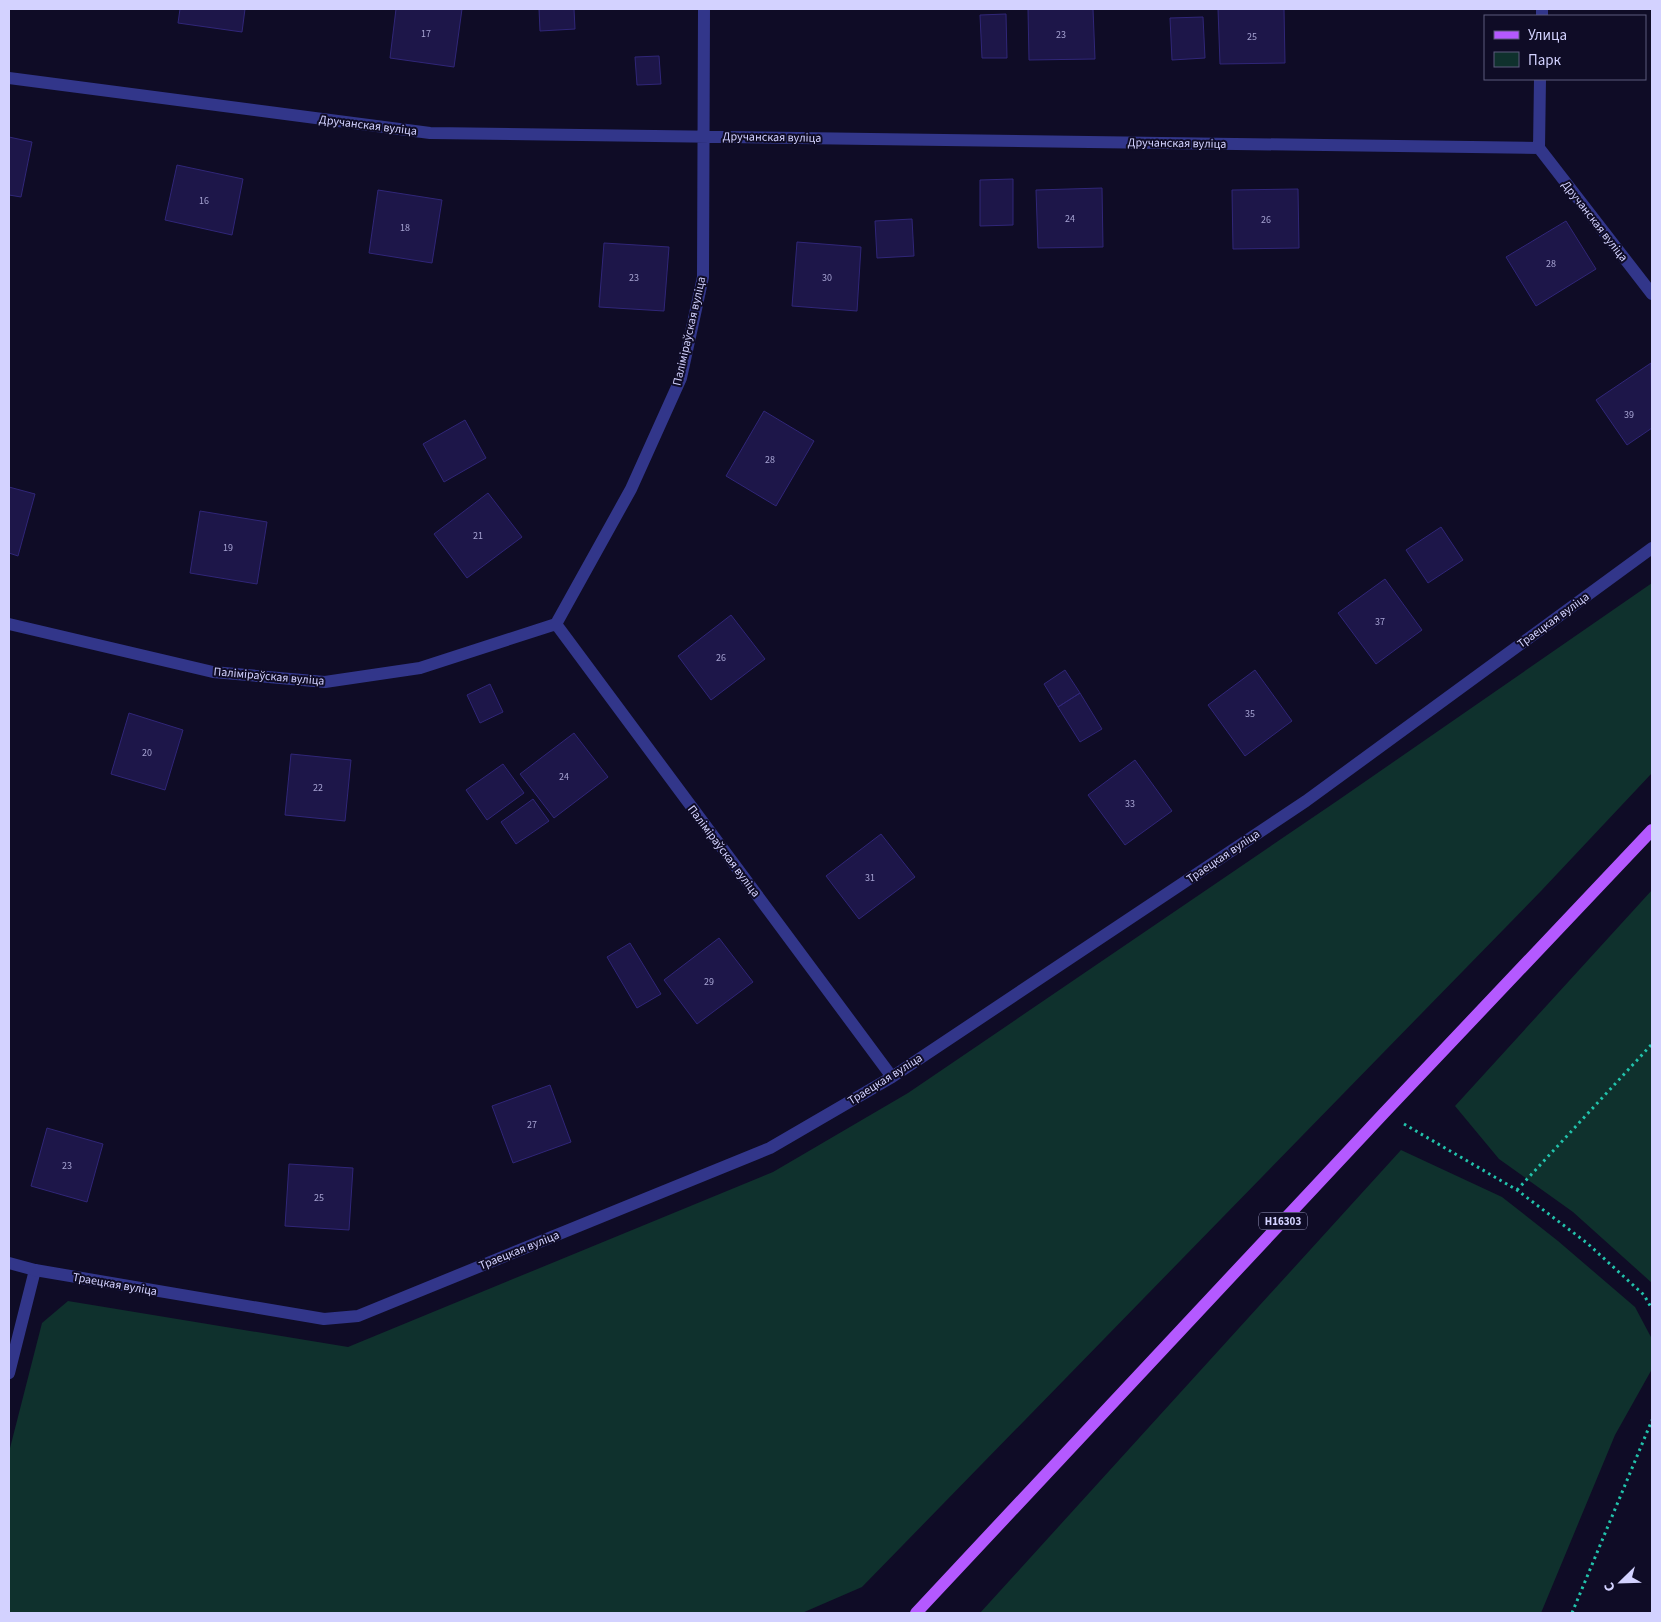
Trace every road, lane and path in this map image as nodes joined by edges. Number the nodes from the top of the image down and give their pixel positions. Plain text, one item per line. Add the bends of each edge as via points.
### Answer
1 (704, 9) edge
2 (9, 78) edge
3 (1540, 80) edge
4 (703, 136) junction
5 (1539, 148) junction
6 (1652, 294) edge
7 (1652, 548) edge
8 (9, 624) edge
9 (556, 624) junction
10 (1652, 830) edge
11 (1652, 1044) edge
12 (892, 1077) junction
13 (1384, 1113) junction
14 (1517, 1190) junction
15 (9, 1263) edge
16 (35, 1270) junction
17 (1652, 1309) edge
18 (9, 1373) edge
19 (1652, 1420) edge
20 (916, 1613) edge
21 (1572, 1613) edge

1 - 4 street, Паліміраўская вуліца
2 - 4 street, Дручанская вуліца via 430,133
3 - 5 street
4 - 5 street, Дручанская вуліца
4 - 9 street, Паліміраўская вуліца via 703,277 681,378 631,489
5 - 6 street, Дручанская вуліца
7 - 12 street, Траецкая вуліца via 1306,801
8 - 9 street, Паліміраўская вуліца via 213,672 325,682 420,668
9 - 12 street, Паліміраўская вуліца
10 - 13 main road, Н16303
11 - 14 path
12 - 16 street, Траецкая вуліца via 770,1148 358,1316 324,1319
13 - 14 path
13 - 20 main road, Н16303
14 - 17 path via 1587,1243 1644,1295
15 - 16 street, Траецкая вуліца
16 - 18 street
19 - 21 path

